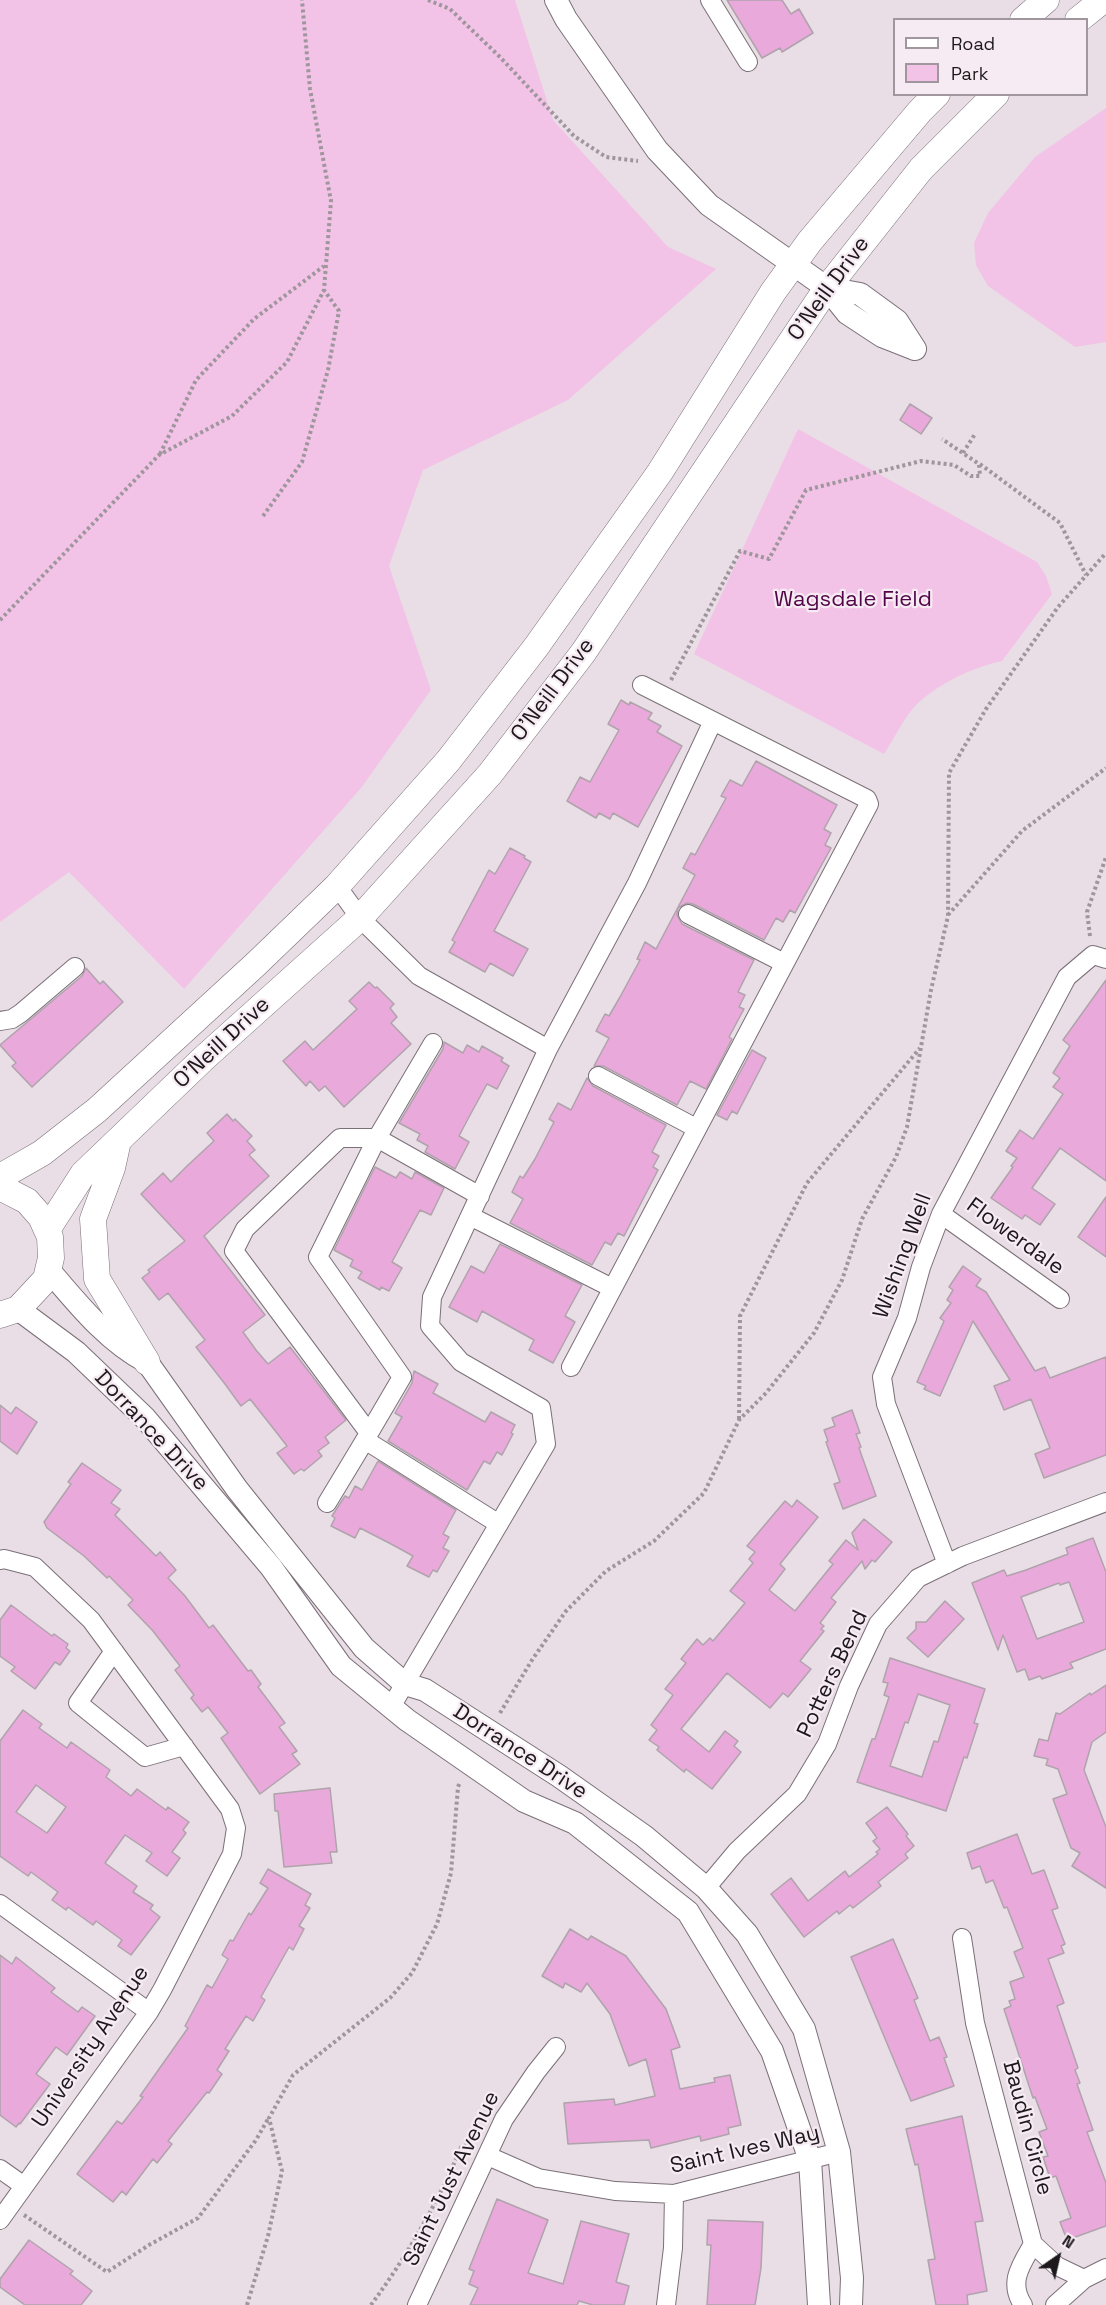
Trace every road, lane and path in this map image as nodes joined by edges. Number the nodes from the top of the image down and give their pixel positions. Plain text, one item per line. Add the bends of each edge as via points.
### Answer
1 (302, 0) edge
2 (428, 0) edge
3 (556, 0) edge
4 (711, 0) edge
5 (1046, 0) edge
6 (1103, 0) edge
7 (1025, 18) edge
8 (1080, 18) edge
9 (748, 62) dead end
10 (935, 96) edge
11 (994, 96) edge
12 (657, 150) junction
13 (324, 266) junction
14 (793, 266) junction
15 (827, 288) junction
16 (324, 290) junction
17 (975, 434) dead end
18 (942, 438) dead end
19 (963, 453) junction
20 (159, 455) junction
21 (980, 464) junction
22 (263, 516) dead end
23 (1106, 554) edge
24 (1086, 576) junction
25 (0, 620) edge
26 (642, 685) dead end
27 (662, 695) junction
28 (712, 721) junction
29 (1106, 768) edge
30 (1106, 856) edge
31 (337, 886) junction
32 (688, 914) dead end
33 (948, 916) junction
34 (360, 918) junction
35 (1100, 957) edge
36 (784, 963) junction
37 (75, 967) dead end
38 (0, 1021) edge
39 (433, 1043) dead end
40 (921, 1047) junction
41 (548, 1049) junction
42 (598, 1076) dead end
43 (696, 1128) junction
44 (377, 1138) junction
45 (118, 1141) junction
46 (0, 1177) edge
47 (0, 1187) edge
48 (480, 1196) junction
49 (941, 1214) junction
50 (470, 1216) junction
51 (47, 1230) junction
52 (48, 1269) junction
53 (612, 1288) junction
54 (1060, 1299) dead end
55 (9, 1312) edge
56 (814, 1333) dead end
57 (147, 1362) junction
58 (571, 1367) dead end
59 (739, 1420) dead end
60 (367, 1437) junction
61 (1106, 1502) edge
62 (327, 1503) dead end
63 (499, 1524) junction
64 (2, 1560) edge
65 (947, 1564) junction
66 (114, 1651) junction
67 (405, 1684) junction
68 (390, 1707) junction
69 (184, 1746) junction
70 (706, 1888) junction
71 (0, 1904) edge
72 (688, 1912) junction
73 (962, 1938) dead end
74 (149, 2012) junction
75 (556, 2047) dead end
76 (269, 2118) dead end
77 (839, 2152) junction
78 (488, 2156) junction
79 (810, 2160) junction
80 (0, 2169) edge
81 (24, 2186) junction
82 (674, 2194) junction
83 (5, 2213) edge
84 (1032, 2244) junction
85 (1106, 2268) edge
86 (1084, 2279) junction
87 (371, 2305) edge
88 (417, 2305) edge
89 (666, 2305) edge
90 (819, 2305) edge
91 (850, 2305) edge
92 (1023, 2305) edge
93 (1055, 2305) edge

1 - 13 path via 310,89 331,201
2 - 12 path via 450,9 574,136 606,157 639,162
3 - 12 street
4 - 9 street
5 - 7 main road
6 - 8 main road
10 - 14 main road, O'Neill Drive
11 - 15 main road, O'Neill Drive via 921,169
12 - 14 street via 709,205
13 - 16 path
13 - 20 path via 254,319 196,380
14 - 15 street
14 - 31 main road, O'Neill Drive via 660,472 536,647 448,761
15 - 34 main road, O'Neill Drive via 582,653 490,774
16 - 20 path via 288,362 232,416
16 - 22 path via 339,311 328,370 302,462
17 - 19 path
18 - 19 path
19 - 21 path
20 - 25 path
21 - 24 path via 1060,523
21 - 27 path via 980,476 971,476 954,465 921,461 807,490 769,559 740,551
23 - 24 path
24 - 33 path via 1058,608 986,709 949,773
26 - 27 street
27 - 28 street
28 - 36 street via 869,801
28 - 41 street via 637,882
29 - 33 path via 1022,831
30 - 35 path via 1087,912
31 - 34 street
31 - 46 main road, O'Neill Drive via 97,1110 42,1153
32 - 36 street
33 - 40 path
34 - 41 street via 419,976
34 - 45 main road, O'Neill Drive
35 - 49 street, Wishing Well via 1067,977
36 - 43 street
37 - 38 street via 21,1013
39 - 44 street
40 - 56 path via 907,1127 896,1157 862,1219 842,1280
40 - 59 path via 807,1183 740,1316
41 - 48 street
42 - 43 street
43 - 53 street
44 - 48 street
44 - 60 street via 318,1257 402,1377
44 - 60 street via 340,1138 245,1229 234,1251
45 - 51 main road, O'Neill Drive via 83,1174
45 - 57 main road via 93,1219 97,1279
47 - 51 main road via 27,1201
48 - 50 street
49 - 54 street, Flowerdale
49 - 65 street, Wishing Well via 907,1318 882,1377 886,1404
50 - 53 street
50 - 63 street via 432,1297 430,1326 461,1362 541,1408 546,1444
51 - 52 main road via 51,1258
52 - 55 main road via 46,1279
52 - 57 street, Dorrance Drive via 99,1325 131,1354
53 - 58 street
55 - 68 street, Dorrance Drive via 76,1352 145,1418 271,1567 341,1666
57 - 67 street, Dorrance Drive via 244,1497 364,1648
60 - 62 street
60 - 63 street
61 - 65 street, Potters Bend
63 - 67 street
64 - 66 street via 35,1567 91,1620
65 - 70 street, Potters Bend via 918,1578 878,1624 827,1744 797,1794 737,1851
66 - 69 street
66 - 69 street via 78,1703 145,1757
67 - 68 street
67 - 70 street, Dorrance Drive via 425,1690 559,1776 644,1836
68 - 72 street, Dorrance Drive via 524,1801 575,1823
69 - 74 street, University Avenue via 230,1809 236,1828 232,1854
70 - 72 street
70 - 77 street, Dorrance Drive via 747,1934 804,2030
71 - 74 street
72 - 79 street, Dorrance Drive via 772,2051
73 - 84 street, Baudin Circle via 975,2023
74 - 81 street, University Avenue
75 - 78 street, Saint Just Avenue via 504,2119
76 - 83 path via 198,2218 107,2272
77 - 79 street, Saint Ives Way
77 - 91 street, Dorrance Drive via 852,2278
78 - 82 street, Saint Ives Way via 538,2178 615,2191
78 - 87 path via 462,2145 450,2175
78 - 88 street, Saint Just Avenue
79 - 82 street, Saint Ives Way
79 - 90 street, Dorrance Drive
80 - 81 street
81 - 83 street, University Avenue
82 - 89 street via 674,2248
84 - 86 street via 1057,2266
84 - 92 street via 1016,2274 1015,2288
85 - 86 street
86 - 93 street

